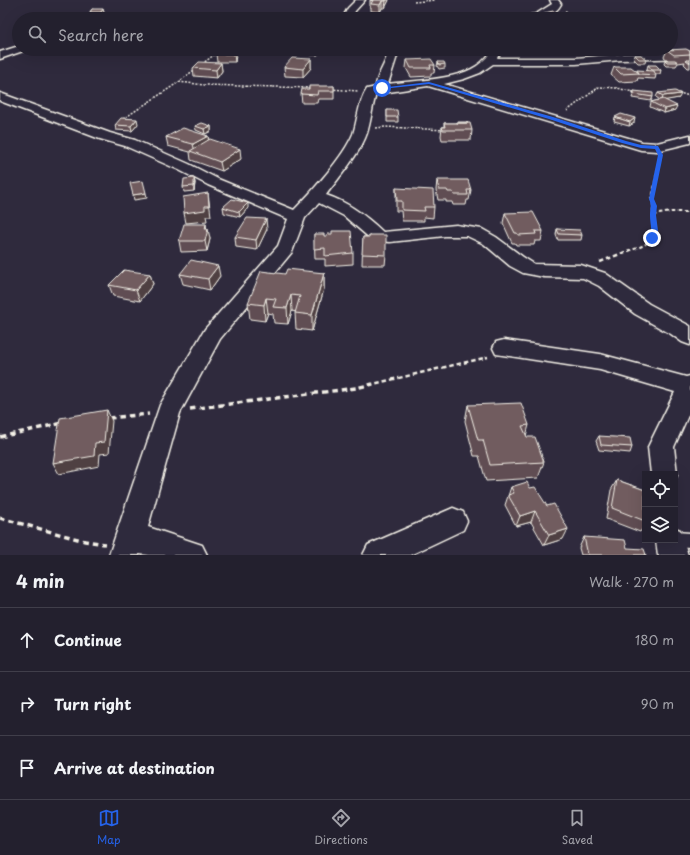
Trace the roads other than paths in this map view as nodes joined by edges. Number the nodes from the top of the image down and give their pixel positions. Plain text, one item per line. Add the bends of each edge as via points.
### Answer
1 (361, 0) edge
2 (555, 3) edge
3 (350, 12) edge
4 (544, 12) edge
5 (12, 52) edge
6 (678, 55) edge
7 (690, 55) edge
8 (0, 56) edge
9 (392, 56) edge
10 (493, 56) edge
11 (508, 56) edge
12 (656, 56) edge
13 (429, 83) junction
14 (376, 90) junction
15 (0, 97) edge
16 (690, 139) edge
17 (316, 197) junction
18 (297, 217) junction
19 (690, 336) edge
20 (504, 348) road end
21 (689, 387) edge
22 (664, 471) edge
23 (453, 521) dead end
24 (678, 539) edge
25 (690, 540) edge
26 (670, 543) edge
27 (127, 547) edge
28 (192, 555) edge
29 (378, 555) edge
30 (672, 555) edge

1 - 3 street
2 - 4 street
5 - 8 street
6 - 7 street
9 - 14 street via 391,63
10 - 13 street via 482,68
11 - 12 street via 576,61
13 - 14 street
13 - 16 street via 641,146 657,147
14 - 17 street via 366,105 354,146
15 - 18 street via 130,143 184,166 213,182
17 - 18 street
17 - 19 street via 328,200 354,214 379,237 468,231 488,238 524,266 543,270 582,271 607,282 642,309
18 - 27 street via 286,248 212,334 168,412
20 - 21 street via 600,362
21 - 22 street via 661,447
23 - 29 street
24 - 25 lane
26 - 30 street
27 - 28 street via 146,540

